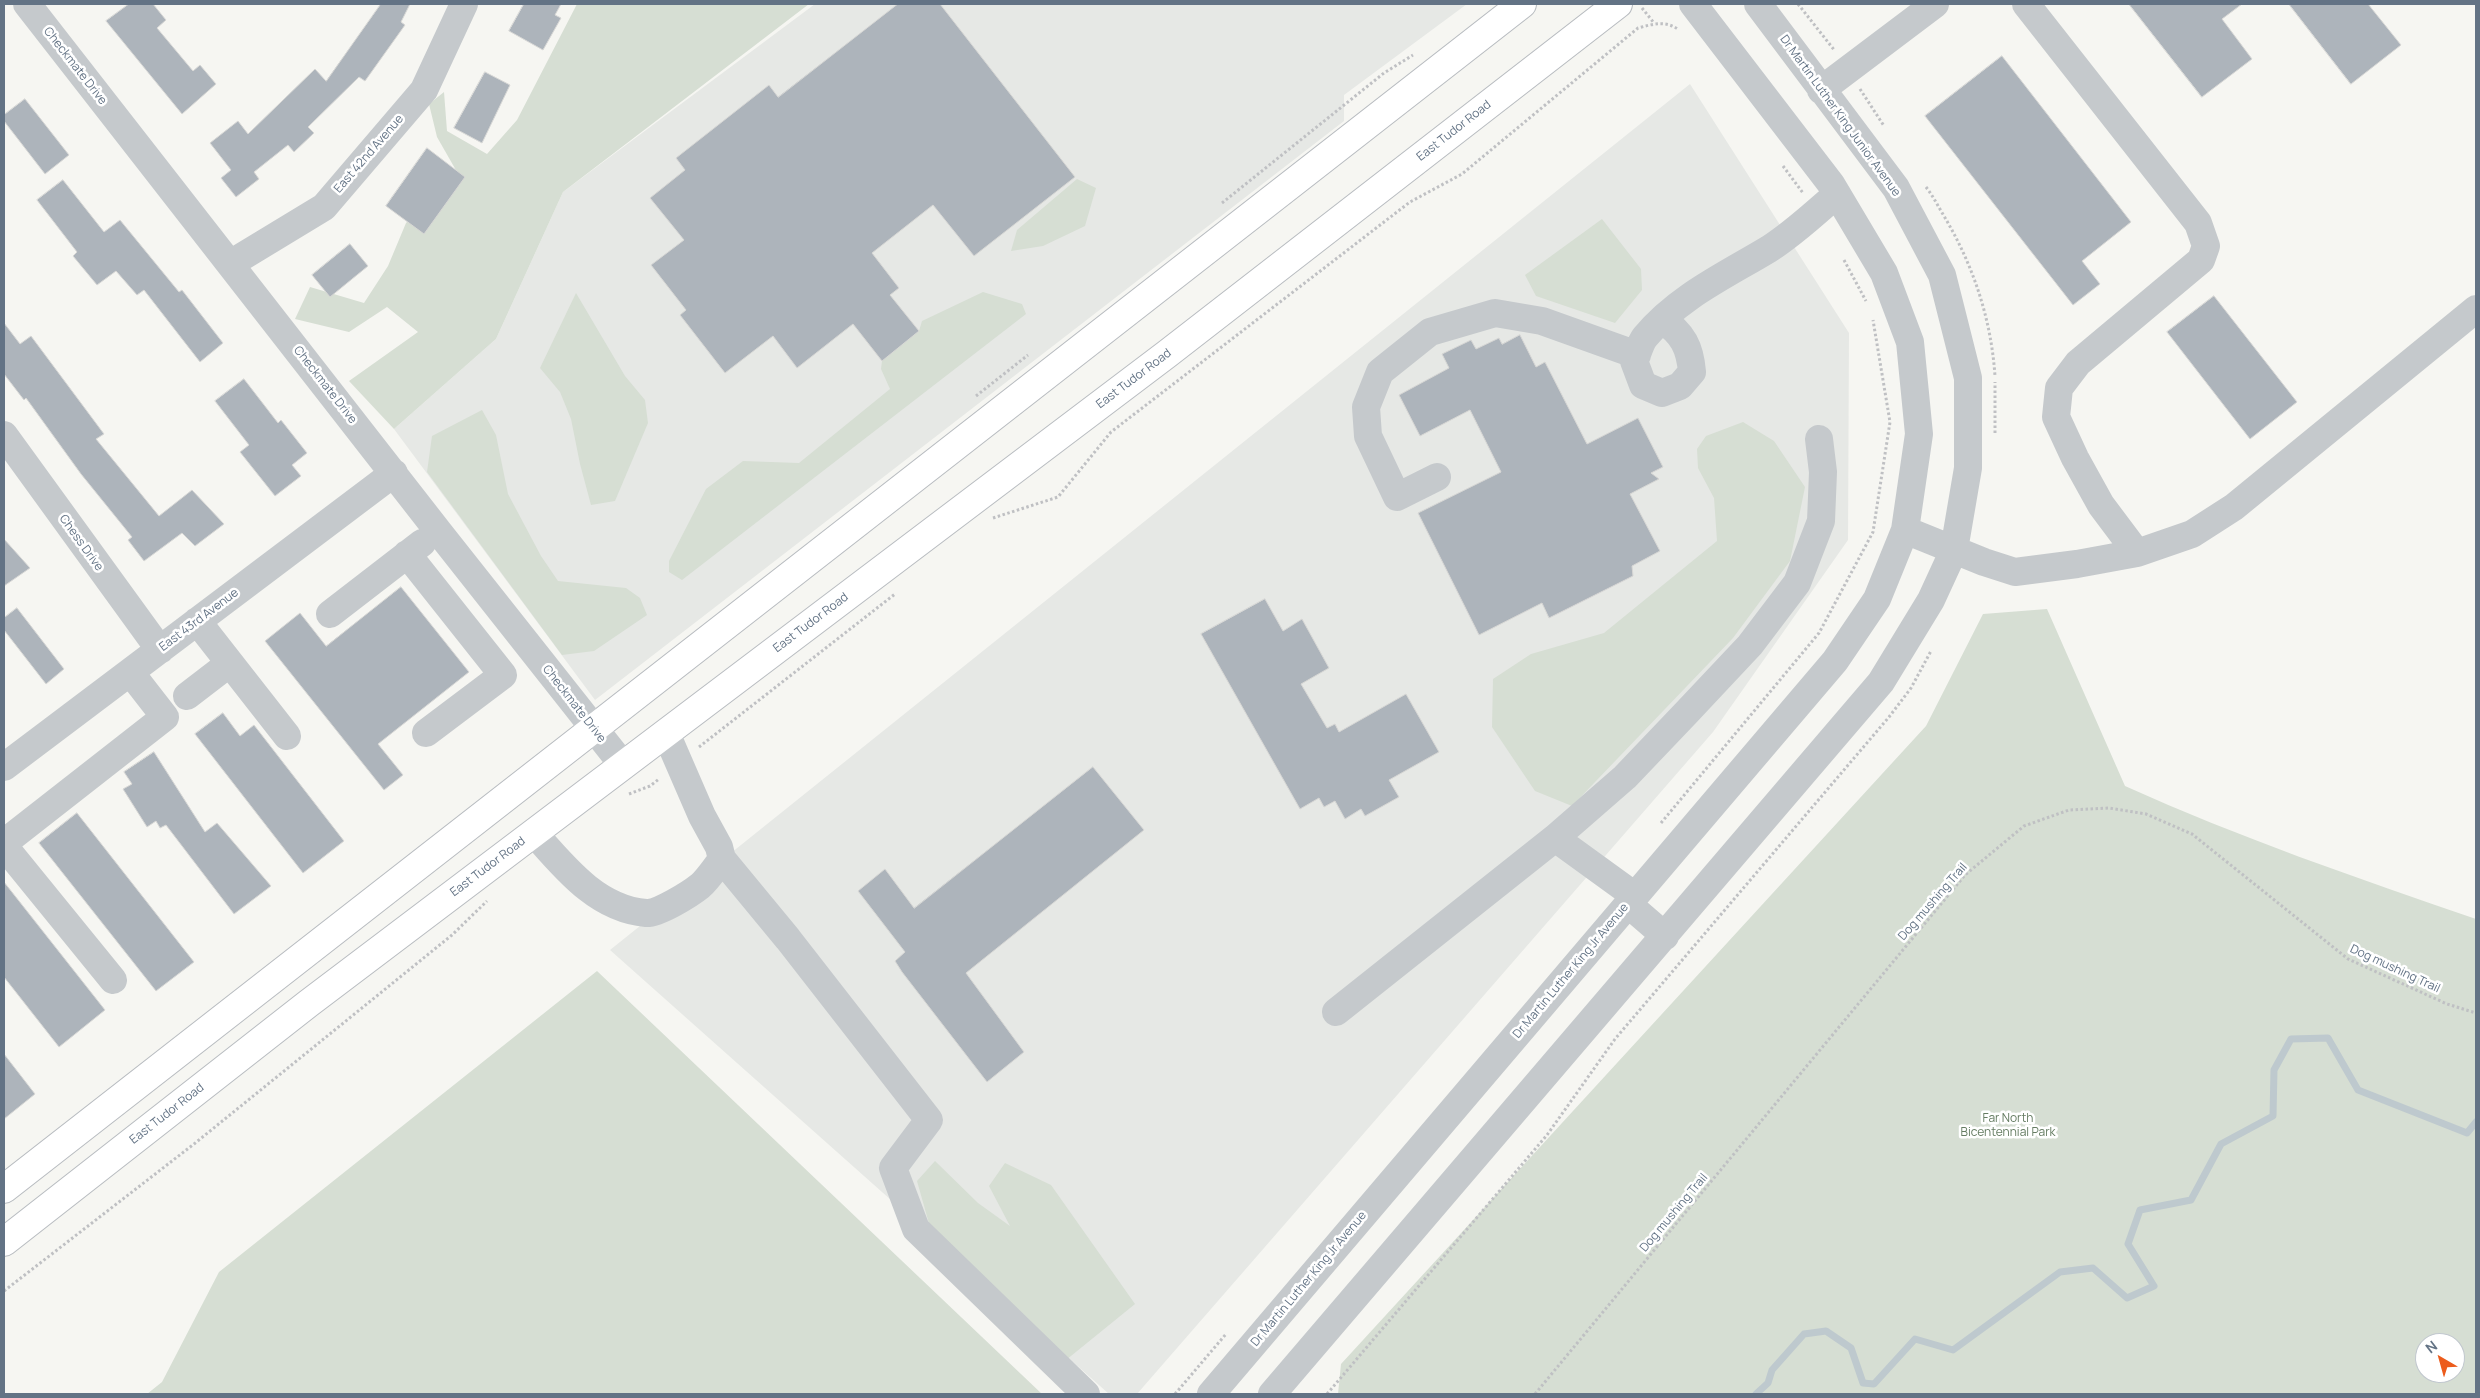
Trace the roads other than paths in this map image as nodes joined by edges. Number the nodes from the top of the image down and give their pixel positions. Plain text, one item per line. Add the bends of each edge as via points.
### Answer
1 (27, 4) edge
2 (464, 4) edge
3 (1522, 4) edge
4 (1618, 4) edge
5 (1693, 4) edge
6 (1758, 4) edge
7 (1935, 4) edge
8 (2026, 4) edge
9 (1821, 90) junction
10 (1837, 194) junction
11 (230, 264) junction
12 (2476, 309) edge
13 (1662, 320) junction
14 (1637, 356) junction
15 (4, 435) edge
16 (1819, 439) dead end
17 (394, 473) junction
18 (1437, 477) dead end
19 (1905, 530) junction
20 (438, 531) junction
21 (1954, 550) junction
22 (407, 554) junction
23 (2136, 554) junction
24 (330, 614) dead end
25 (197, 621) junction
26 (160, 650) junction
27 (533, 652) junction
28 (230, 663) junction
29 (130, 672) junction
30 (503, 675) junction
31 (187, 696) dead end
32 (594, 729) junction
33 (426, 733) dead end
34 (666, 733) junction
35 (288, 736) dead end
36 (623, 765) junction
37 (4, 768) edge
38 (534, 833) junction
39 (1555, 838) junction
40 (4, 845) edge
41 (722, 859) junction
42 (1631, 900) junction
43 (1665, 936) junction
44 (113, 980) dead end
45 (1336, 1012) dead end
46 (4, 1189) edge
47 (4, 1242) edge
48 (1086, 1394) edge
49 (1211, 1394) edge
50 (1272, 1394) edge

1 - 11 street, Checkmate Drive
2 - 11 street, East 42nd Avenue via 424,90 324,206
3 - 32 main road
4 - 34 main road, East Tudor Road via 1175,348
5 - 10 street
6 - 9 street, Dr Martin Luther King Junior Avenue
7 - 9 street
8 - 23 street via 2198,223 2206,246 2201,260 2078,363 2060,388 2056,417 2071,450 2101,504
9 - 21 street, Dr Martin Luther King Junior Avenue via 1896,188 1942,275 1968,378 1968,468
10 - 13 street via 1796,230 1711,282
10 - 19 street via 1884,273 1910,342 1918,434
11 - 17 street, Checkmate Drive
12 - 23 street via 2234,507 2192,534
13 - 14 street via 1644,338
13 - 14 street via 1683,336 1692,372 1680,386 1662,393 1643,385 1634,361
14 - 18 street via 1542,321 1495,313 1430,332 1380,372 1366,407 1368,436 1397,497
15 - 26 street, Chess Drive
16 - 39 street via 1823,472 1821,521 1797,583 1750,644 1687,712 1625,777
17 - 20 street, Checkmate Drive
17 - 25 street, East 43rd Avenue
19 - 21 street
19 - 42 street, Dr Martin Luther King Jr Avenue via 1877,599 1835,661
20 - 22 street
20 - 27 street, Checkmate Drive
21 - 23 street via 2015,572
21 - 43 street via 1931,600 1881,682
22 - 24 street
22 - 30 street
25 - 26 street, East 43rd Avenue
25 - 28 street
26 - 29 street, East 43rd Avenue
27 - 30 street
27 - 32 street, Checkmate Drive
28 - 31 street
28 - 35 street
29 - 37 street, East 43rd Avenue
29 - 40 street via 165,717
30 - 33 street
32 - 36 street, Checkmate Drive
32 - 46 main road
34 - 36 main road, East Tudor Road
34 - 41 street via 702,816 720,847
36 - 38 main road, East Tudor Road
38 - 41 street via 574,878 608,903 647,914 673,904 700,886
38 - 47 main road, East Tudor Road via 301,1009
39 - 42 street
39 - 45 street
40 - 44 street
41 - 48 street via 929,1120 893,1168 916,1229
42 - 43 street
42 - 49 street, Dr Martin Luther King Jr Avenue
43 - 50 street

